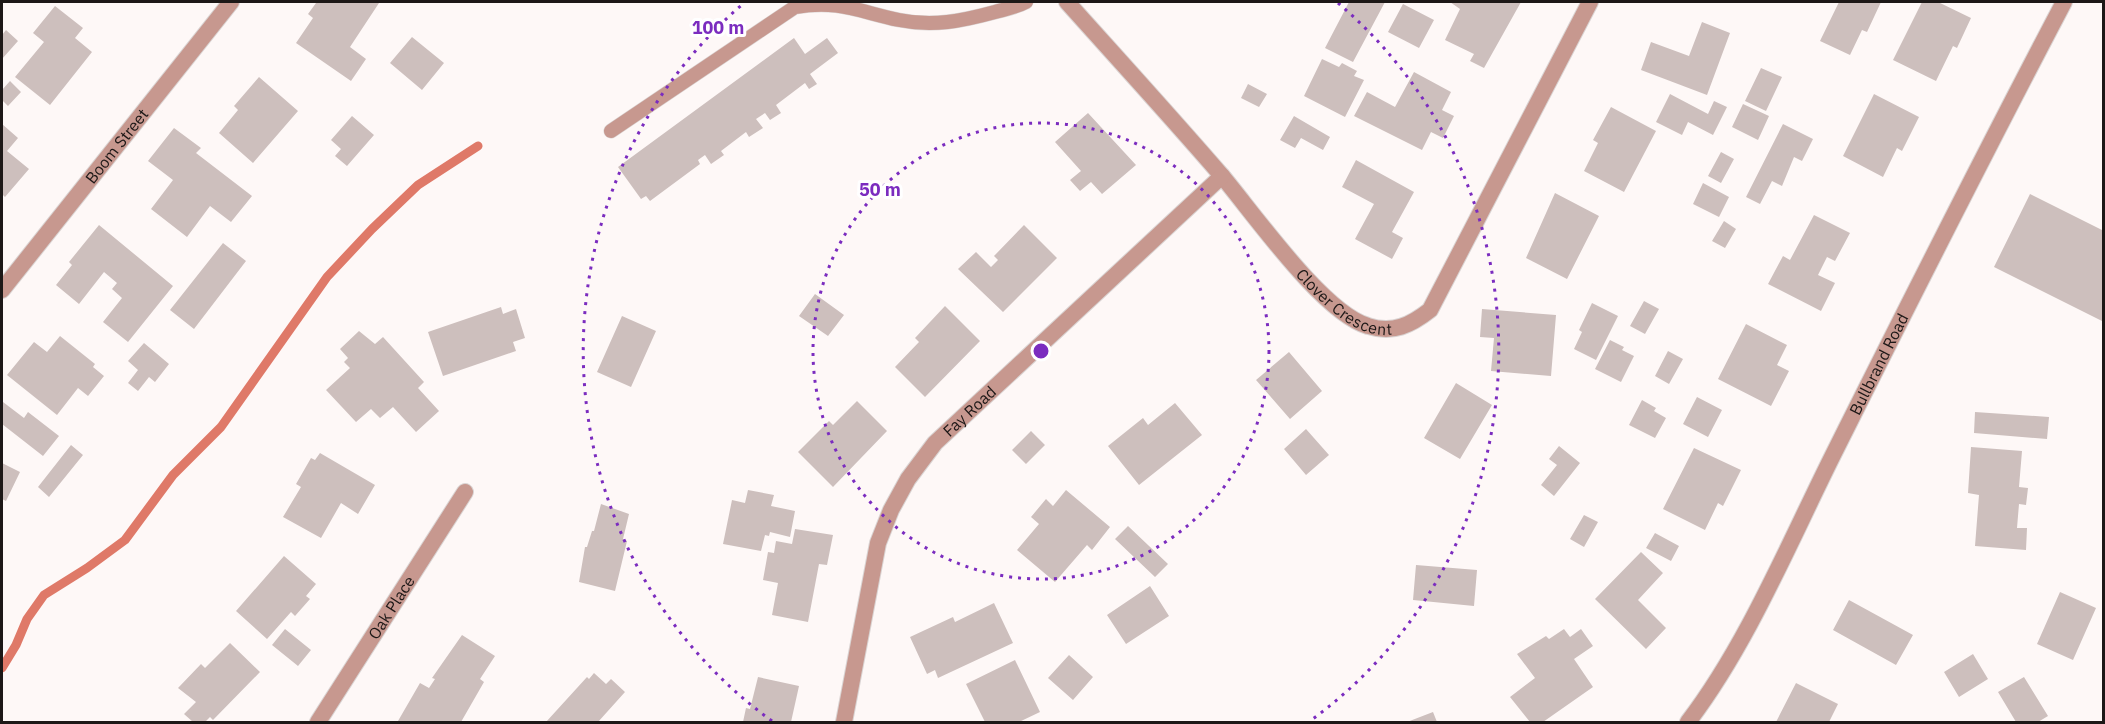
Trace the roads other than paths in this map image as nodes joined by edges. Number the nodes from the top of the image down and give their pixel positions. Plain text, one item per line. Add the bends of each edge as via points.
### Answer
1 (1026, 2) edge
2 (1067, 2) edge
3 (1590, 2) edge
4 (2064, 2) edge
5 (226, 3) edge
6 (610, 130) dead end
7 (1222, 176) junction
8 (2, 290) edge
9 (465, 492) dead end
10 (318, 723) edge
11 (844, 723) edge
12 (1688, 723) edge

1 - 6 lane via 967,20 935,24 899,20 841,3 816,2 795,7
2 - 7 street, Clover Crescent
3 - 7 street, Clover Crescent via 1445,284 1430,310 1412,324 1388,330 1366,326 1325,299
4 - 12 street, Bullbrand Road via 1754,613 1714,689
5 - 8 street, Boom Street
7 - 11 street, Fay Road via 935,443 908,479 878,543
9 - 10 street, Oak Place

